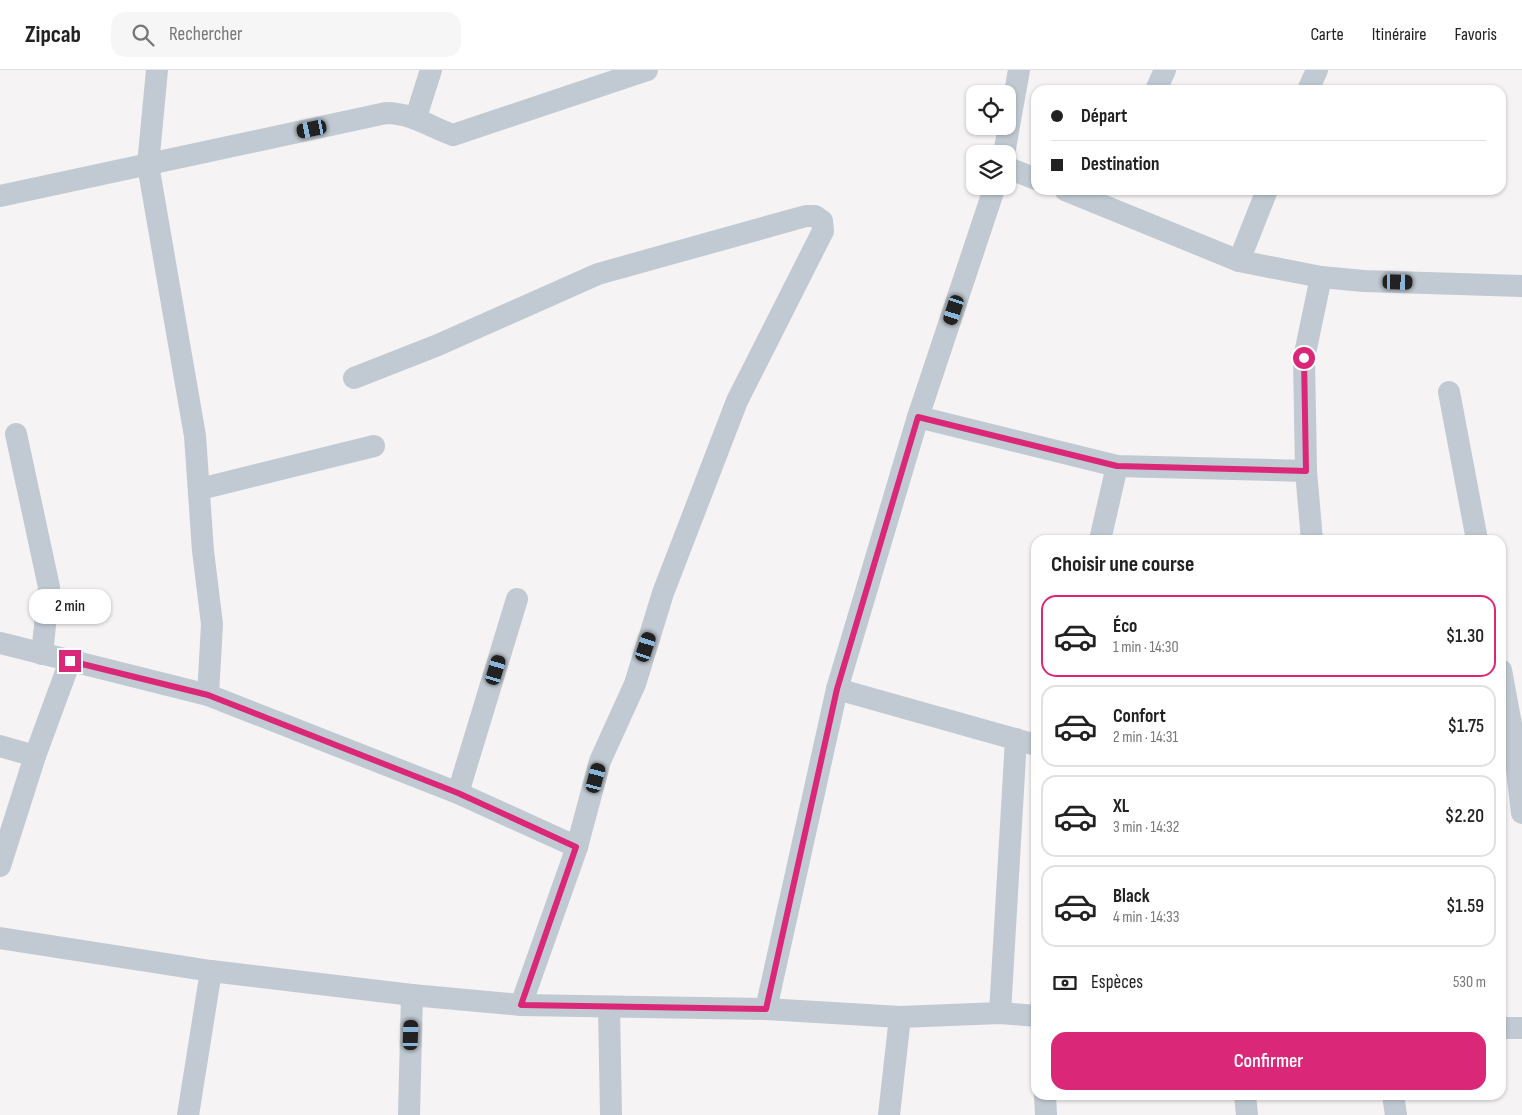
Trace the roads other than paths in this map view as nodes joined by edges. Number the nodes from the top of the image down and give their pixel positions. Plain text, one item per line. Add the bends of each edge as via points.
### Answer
1 (157, 70) edge
2 (430, 70) edge
3 (647, 70) edge
4 (1020, 70) edge
5 (1165, 70) edge
6 (1317, 70) edge
7 (1158, 85) edge
8 (1310, 85) edge
9 (416, 117) junction
10 (1006, 145) edge
11 (148, 165) junction
12 (1016, 171) edge
13 (1031, 177) edge
14 (992, 195) edge
15 (1093, 195) edge
16 (1265, 195) edge
17 (0, 196) edge
18 (1110, 198) edge
19 (1239, 261) junction
20 (1321, 277) junction
21 (1522, 286) edge
22 (354, 378) dead end
23 (1449, 392) dead end
24 (918, 417) junction
25 (16, 434) dead end
26 (374, 446) dead end
27 (1117, 466) junction
28 (1306, 471) junction
29 (200, 489) junction
30 (1101, 535) edge
31 (1312, 535) edge
32 (1476, 535) edge
33 (518, 599) dead end
34 (0, 643) edge
35 (42, 654) junction
36 (70, 661) junction
37 (837, 689) junction
38 (208, 695) junction
39 (1506, 700) edge
40 (1512, 735) edge
41 (1026, 742) edge
42 (0, 746) edge
43 (35, 756) junction
44 (458, 793) junction
45 (1522, 813) edge
46 (576, 847) junction
47 (0, 866) edge
48 (0, 938) edge
49 (211, 971) junction
50 (412, 995) junction
51 (521, 1005) junction
52 (609, 1008) junction
53 (766, 1009) junction
54 (1000, 1013) junction
55 (1031, 1016) edge
56 (900, 1017) junction
57 (1506, 1028) edge
58 (1522, 1028) edge
59 (1045, 1100) edge
60 (1246, 1100) edge
61 (1394, 1100) edge
62 (188, 1115) edge
63 (409, 1115) edge
64 (612, 1115) edge
65 (889, 1115) edge
66 (1046, 1115) edge
67 (1247, 1115) edge
68 (1396, 1115) edge

1 - 11 street
2 - 9 street
3 - 9 street via 454,135 433,128
4 - 10 street
5 - 7 street
6 - 8 street
9 - 11 street via 386,113
11 - 17 street
11 - 29 street via 195,436
12 - 13 street
14 - 24 street
15 - 18 street
16 - 19 street
18 - 19 street
19 - 20 street
20 - 21 street
20 - 28 street via 1304,358
22 - 46 street via 438,345 598,274 806,216 816,216 822,221 823,231 736,401 663,593 634,684 600,761
23 - 32 street
24 - 27 street
24 - 37 street
25 - 35 street via 49,587
26 - 29 street
27 - 28 street
27 - 30 street
28 - 31 street
29 - 38 street via 203,551 212,624
33 - 44 street
34 - 35 street
35 - 36 street
36 - 38 street
36 - 43 street
37 - 41 street
37 - 53 street
38 - 44 street
39 - 40 street
40 - 45 street
41 - 54 street
42 - 43 street
43 - 47 street
44 - 46 street
46 - 51 street
48 - 49 street
49 - 50 street
49 - 62 street
50 - 51 street
50 - 63 street
51 - 52 street
52 - 53 street
52 - 64 street
53 - 56 street
54 - 55 street
54 - 56 street
56 - 65 street
57 - 58 street
59 - 66 street
60 - 67 street
61 - 68 street

